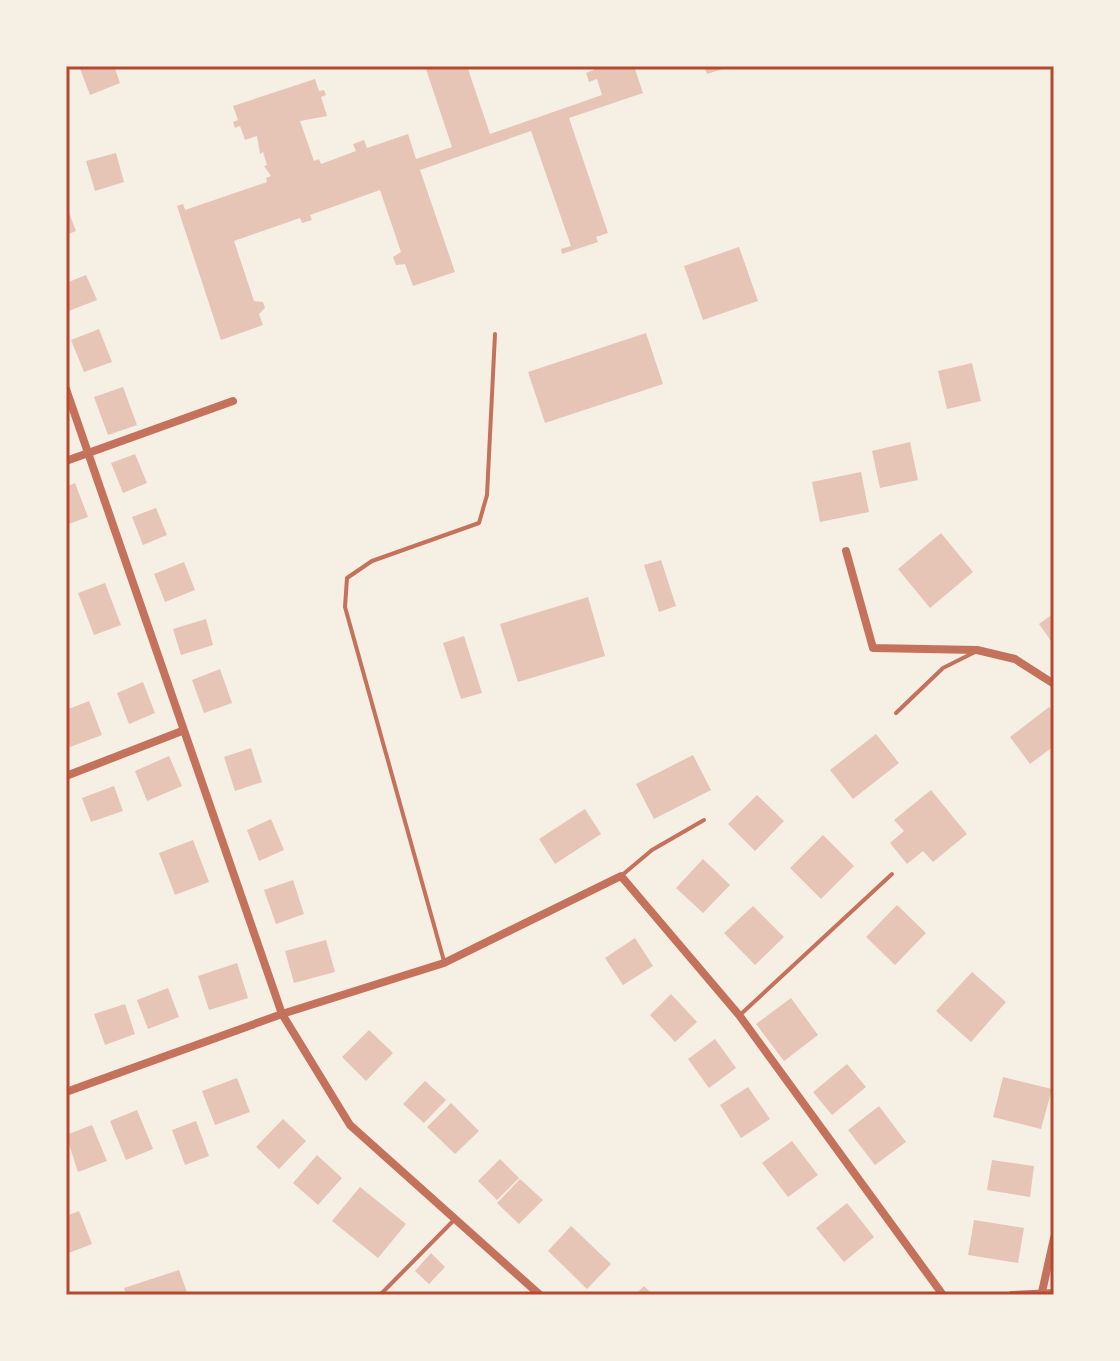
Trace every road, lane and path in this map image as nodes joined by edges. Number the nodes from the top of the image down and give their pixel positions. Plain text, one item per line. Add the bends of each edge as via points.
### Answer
1 (495, 334) dead end
2 (66, 389) edge
3 (233, 401) dead end
4 (89, 453) junction
5 (66, 461) edge
6 (846, 551) dead end
7 (977, 650) junction
8 (1054, 684) edge
9 (896, 713) dead end
10 (182, 731) junction
11 (66, 776) edge
12 (704, 820) dead end
13 (892, 874) dead end
14 (621, 876) junction
15 (444, 963) junction
16 (282, 1014) junction
17 (739, 1015) junction
18 (66, 1092) edge
19 (456, 1219) junction
20 (1054, 1238) edge
21 (1042, 1292) junction
22 (1054, 1293) edge
23 (380, 1295) edge
24 (540, 1295) edge
25 (943, 1295) edge
26 (1012, 1295) edge

1 - 15 lane via 487,495 479,523 372,561 347,578 345,607
2 - 4 street
3 - 4 street
4 - 5 street
4 - 10 street
6 - 7 street via 873,648
7 - 8 street via 1015,659
7 - 9 lane via 943,668
10 - 11 street
10 - 16 street
12 - 14 lane via 652,850
13 - 17 lane
14 - 15 street
14 - 17 street
15 - 16 street
16 - 18 street
16 - 19 street via 350,1125
17 - 25 street
19 - 23 lane
19 - 24 street
20 - 21 street
21 - 22 street
21 - 26 street

